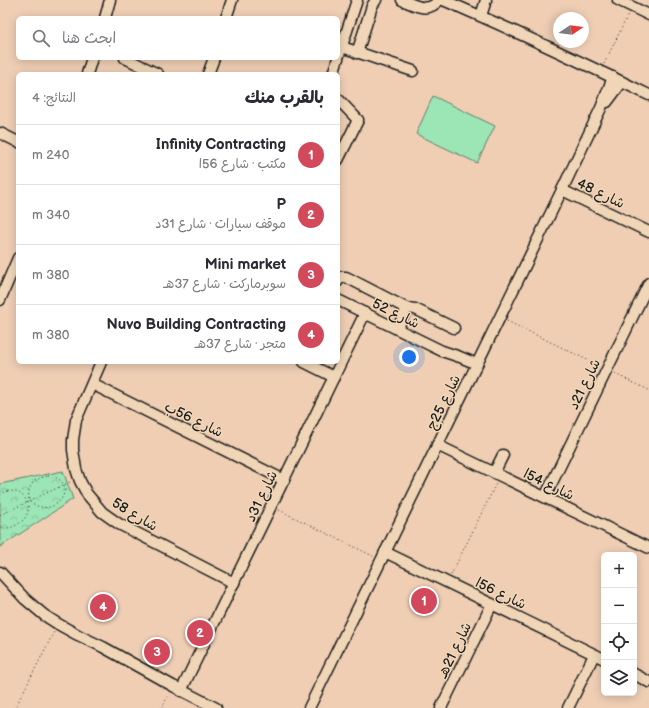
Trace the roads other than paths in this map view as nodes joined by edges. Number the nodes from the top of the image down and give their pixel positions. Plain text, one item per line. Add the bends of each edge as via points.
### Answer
1 (110, 0) edge
2 (232, 0) edge
3 (357, 0) edge
4 (376, 0) edge
5 (402, 0) edge
6 (439, 0) edge
7 (443, 0) edge
8 (486, 0) edge
9 (618, 0) edge
10 (649, 15) edge
11 (106, 16) edge
12 (227, 16) edge
13 (481, 16) junction
14 (342, 47) junction
15 (340, 52) edge
16 (357, 52) junction
17 (91, 60) edge
18 (128, 60) edge
19 (213, 60) edge
20 (337, 60) edge
21 (413, 71) dead end
22 (88, 72) edge
23 (154, 72) edge
24 (209, 72) edge
25 (334, 72) edge
26 (617, 80) junction
27 (649, 95) edge
28 (340, 101) edge
29 (0, 133) edge
30 (16, 141) edge
31 (340, 156) edge
32 (562, 190) junction
33 (649, 232) edge
34 (16, 263) edge
35 (340, 277) edge
36 (649, 283) edge
37 (0, 300) edge
38 (340, 301) edge
39 (406, 308) junction
40 (365, 313) junction
41 (454, 328) dead end
42 (397, 329) junction
43 (100, 364) edge
44 (308, 364) edge
45 (340, 364) edge
46 (340, 364) edge
47 (475, 367) junction
48 (334, 376) junction
49 (92, 384) junction
50 (437, 445) junction
51 (503, 455) dead end
52 (497, 474) junction
53 (284, 480) junction
54 (545, 497) junction
55 (648, 546) edge
56 (383, 556) junction
57 (0, 572) edge
58 (234, 583) junction
59 (492, 604) junction
60 (594, 655) junction
61 (601, 658) edge
62 (637, 676) edge
63 (649, 682) edge
64 (177, 688) junction
65 (216, 708) edge
66 (309, 708) edge
67 (441, 708) edge
68 (568, 708) edge

1 - 11 street
2 - 12 street
3 - 14 street
4 - 16 street
5 - 6 street via 425,8
7 - 13 street
8 - 13 street
9 - 10 street
13 - 26 street
14 - 15 street
14 - 16 street
16 - 21 street
17 - 22 street
18 - 23 street
19 - 24 street
20 - 25 street
26 - 27 street
26 - 32 street, شارع 25ج
28 - 31 street via 358,120
29 - 30 street
32 - 33 street, شارع 48
32 - 47 street, شارع 25ج
34 - 37 street
35 - 39 street via 346,277
36 - 54 street, شارع 21د
38 - 40 street, شارع 52
39 - 41 street via 415,309
39 - 42 street
40 - 42 street, شارع 52
40 - 45 street, شارع 31د
42 - 47 street, شارع 52 via 442,351 460,356
43 - 49 street, شارع 58
44 - 48 street
46 - 48 street, شارع 31د
47 - 50 street, شارع 25ج
48 - 53 street, شارع 31د
49 - 53 street, شارع 56ب
49 - 58 street, شارع 58 via 76,420 73,440 76,469 87,494 96,506 119,524
50 - 52 street, شارع 54ا
50 - 56 street, شارع 25ج
51 - 52 street
52 - 54 street, شارع 54ا
53 - 58 street, شارع 31د
54 - 55 street, شارع 54ا
56 - 59 street, شارع 56ا
56 - 66 street, شارع 25ج
57 - 64 street via 44,615 78,636
58 - 64 street, شارع 31د
59 - 60 street, شارع 56ا
59 - 67 street, شارع 21هـ
60 - 61 street, شارع 56ا
60 - 68 street
62 - 63 street
64 - 65 street

